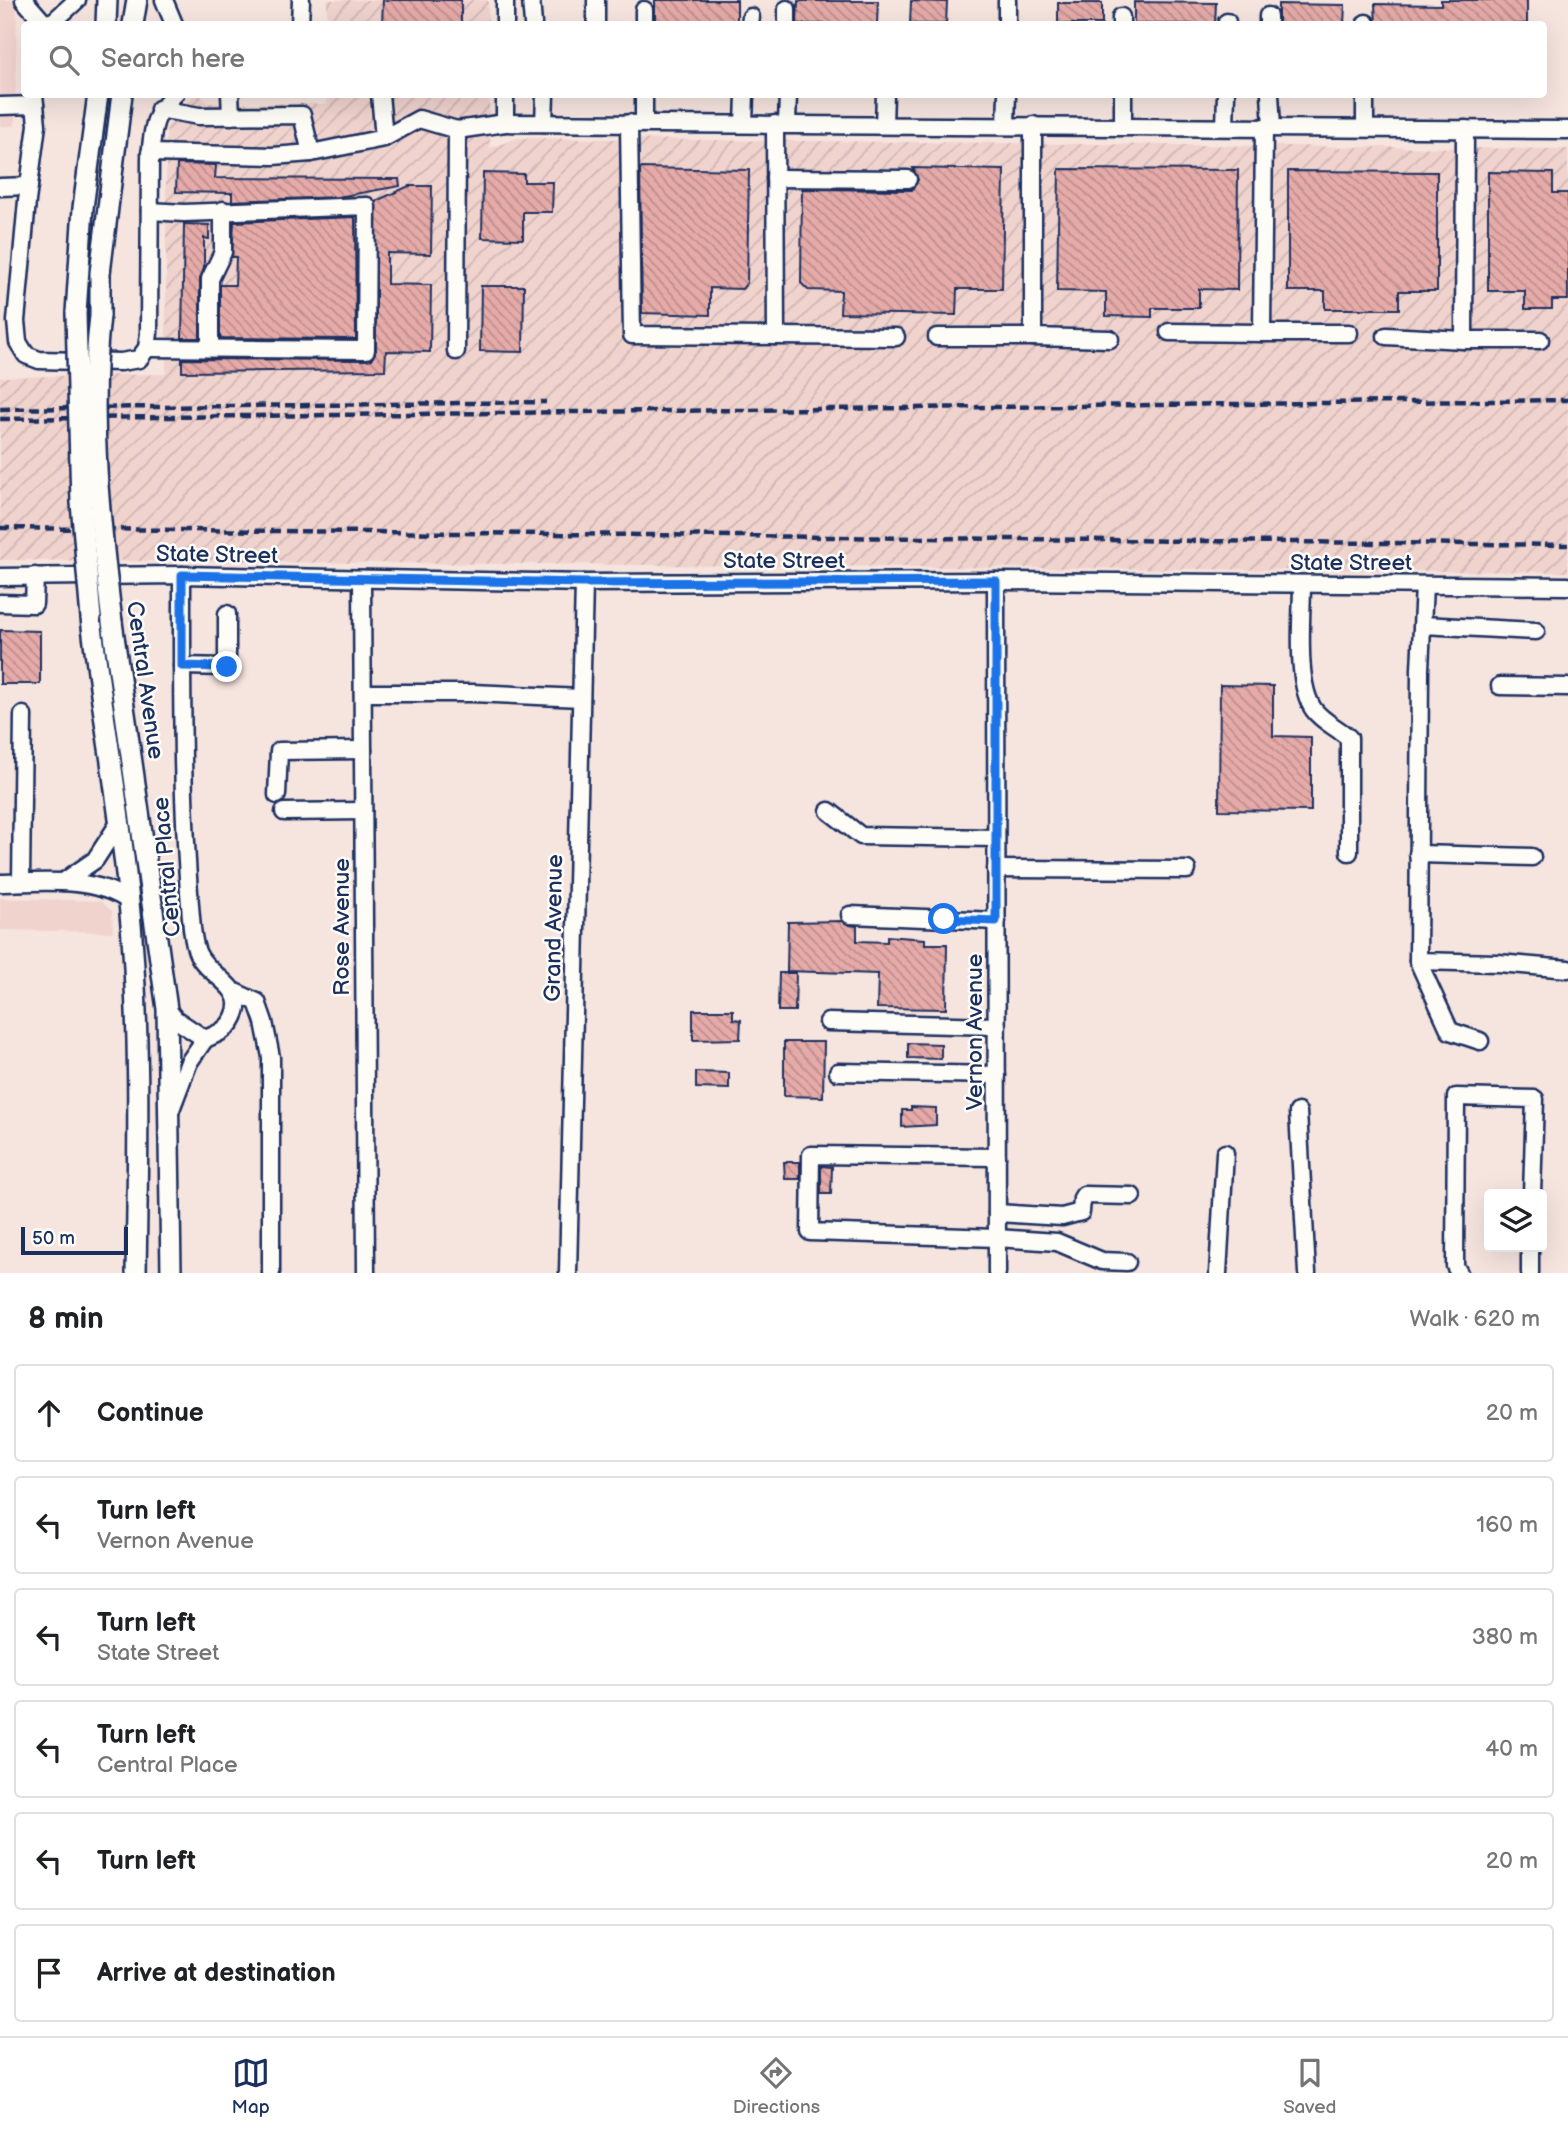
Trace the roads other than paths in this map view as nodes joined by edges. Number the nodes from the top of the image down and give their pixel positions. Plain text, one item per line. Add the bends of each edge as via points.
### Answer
1 (24, 0) edge
2 (76, 0) edge
3 (107, 0) edge
4 (137, 0) edge
5 (164, 0) edge
6 (301, 0) edge
7 (505, 0) edge
8 (531, 0) edge
9 (596, 0) edge
10 (1007, 0) edge
11 (50, 21) edge
12 (54, 21) edge
13 (106, 21) edge
14 (134, 21) edge
15 (173, 21) edge
16 (300, 21) edge
17 (505, 21) edge
18 (533, 21) edge
19 (596, 21) edge
20 (1007, 21) edge
21 (97, 98) edge
22 (122, 98) edge
23 (171, 98) edge
24 (230, 98) edge
25 (380, 98) edge
26 (505, 98) edge
27 (545, 98) edge
28 (643, 98) edge
29 (745, 98) edge
30 (787, 98) edge
31 (885, 98) edge
32 (1007, 98) edge
33 (1123, 98) edge
34 (1226, 98) edge
35 (1270, 98) edge
36 (1366, 98) edge
37 (34, 100) edge
38 (0, 106) edge
39 (159, 109) junction
40 (231, 116) junction
41 (505, 122) junction
42 (544, 123) junction
43 (636, 123) junction
44 (744, 124) junction
45 (781, 124) junction
46 (884, 124) junction
47 (1006, 125) junction
48 (1033, 125) junction
49 (1123, 126) junction
50 (1225, 127) junction
51 (1268, 127) junction
52 (1365, 128) junction
53 (1465, 129) junction
54 (457, 130) junction
55 (1568, 130) edge
56 (384, 138) junction
57 (150, 153) junction
58 (311, 153) junction
59 (775, 178) junction
60 (908, 178) dead end
61 (29, 186) junction
62 (0, 187) edge
63 (223, 210) junction
64 (150, 212) junction
65 (1168, 332) dead end
66 (1262, 333) junction
67 (1349, 333) dead end
68 (1386, 336) dead end
69 (776, 337) junction
70 (896, 337) dead end
71 (937, 337) dead end
72 (1033, 337) junction
73 (1111, 339) dead end
74 (1464, 340) junction
75 (1540, 340) dead end
76 (147, 348) junction
77 (210, 348) junction
78 (456, 351) dead end
79 (182, 575) junction
80 (35, 576) junction
81 (0, 577) edge
82 (362, 580) junction
83 (996, 581) junction
84 (584, 583) junction
85 (1302, 584) junction
86 (1424, 585) junction
87 (1568, 586) edge
88 (0, 603) edge
89 (227, 614) dead end
90 (1423, 625) junction
91 (1536, 631) dead end
92 (182, 666) junction
93 (1500, 686) dead end
94 (1568, 687) edge
95 (363, 693) junction
96 (582, 698) junction
97 (23, 715) dead end
98 (363, 750) junction
99 (277, 795) dead end
100 (829, 810) dead end
101 (363, 811) junction
102 (284, 812) dead end
103 (119, 823) junction
104 (996, 838) junction
105 (1349, 852) dead end
106 (1418, 854) junction
107 (1532, 857) dead end
108 (996, 869) junction
109 (1187, 870) dead end
110 (21, 882) junction
111 (63, 882) junction
112 (0, 883) edge
113 (129, 901) junction
114 (850, 915) dead end
115 (996, 921) junction
116 (1418, 961) junction
117 (1568, 969) edge
118 (233, 991) junction
119 (167, 1009) junction
120 (828, 1022) dead end
121 (997, 1026) junction
122 (205, 1039) junction
123 (1480, 1041) dead end
124 (838, 1072) dead end
125 (997, 1075) junction
126 (1298, 1112) dead end
127 (170, 1113) junction
128 (1225, 1153) dead end
129 (997, 1157) junction
130 (1532, 1189) edge
131 (1132, 1196) dead end
132 (997, 1213) junction
133 (1041, 1216) junction
134 (997, 1238) junction
135 (1039, 1241) junction
136 (1530, 1252) edge
137 (1128, 1262) dead end
138 (136, 1273) edge
139 (171, 1273) edge
140 (271, 1273) edge
141 (366, 1273) edge
142 (568, 1273) edge
143 (997, 1273) edge
144 (1218, 1273) edge
145 (1307, 1273) edge
146 (1459, 1273) edge
147 (1530, 1273) edge

1 - 11 street
2 - 12 street
3 - 13 main road
4 - 14 main road
5 - 15 street
6 - 16 street
7 - 17 street
8 - 18 street
9 - 19 street
10 - 20 street
21 - 103 main road, Central Avenue, bridge via 76,313 81,503 91,618
22 - 119 main road, Central Avenue, bridge via 100,273 95,356 97,497
23 - 39 street
24 - 40 street
25 - 56 street
26 - 41 street
27 - 42 street
28 - 43 street
29 - 44 street
30 - 45 street
31 - 46 street
32 - 47 street
33 - 49 street
34 - 50 street
35 - 51 street
36 - 52 street
37 - 38 street
37 - 61 street via 37,125
39 - 40 street
39 - 57 street
40 - 58 street via 302,115
41 - 42 street
41 - 54 street
42 - 43 street
43 - 44 street
43 - 69 street via 632,335
44 - 45 street
45 - 46 street
45 - 59 street
46 - 47 street
47 - 48 street
48 - 49 street
48 - 72 street
49 - 50 street
50 - 51 street
51 - 52 street
51 - 66 street
52 - 53 street
53 - 55 street
53 - 74 street
54 - 56 street via 419,119
54 - 78 street
56 - 58 street
57 - 58 street
57 - 64 street
59 - 60 street
59 - 69 street
61 - 62 street
61 - 76 street via 16,321 18,342 26,355 39,360 121,362 139,359
63 - 64 street
63 - 77 street via 223,252 210,279
63 - 77 street via 367,206 366,350
64 - 76 street
65 - 66 street
66 - 67 street
68 - 74 street
69 - 70 street
71 - 72 street
72 - 73 street
74 - 75 street
76 - 77 street
79 - 80 street, State Street
79 - 82 street, State Street
79 - 92 street, Central Place
80 - 81 street, State Street
80 - 88 street via 34,604
82 - 84 street, State Street
82 - 95 street, Rose Avenue
83 - 84 street, State Street
83 - 85 street, State Street
83 - 104 street, Vernon Avenue
84 - 96 street, Grand Avenue
85 - 86 street, State Street
85 - 105 street via 1305,685 1313,709 1349,738
86 - 87 street, State Street
86 - 90 street
89 - 92 street via 227,667
90 - 91 street
90 - 106 street
92 - 118 street, Central Place via 182,786 192,930 204,963
93 - 94 street
95 - 96 street
95 - 98 street, Rose Avenue
96 - 142 street, Grand Avenue
97 - 110 street
98 - 99 street via 279,751
98 - 101 street, Rose Avenue
100 - 104 street via 860,836
101 - 102 street
101 - 141 street, Rose Avenue
103 - 111 street via 95,860
103 - 113 main road, Central Avenue
104 - 108 street, Vernon Avenue
106 - 107 street
106 - 116 street
108 - 109 street
108 - 115 street, Vernon Avenue
110 - 111 street
110 - 112 street
111 - 113 street via 114,891
113 - 138 main road, Central Avenue via 139,1110
114 - 115 street
115 - 121 street, Vernon Avenue
116 - 117 street
116 - 123 street via 1450,1031
118 - 122 street via 238,1000 232,1022
118 - 140 street, Central Place via 257,1002 271,1057
119 - 122 street
119 - 127 main road, Central Avenue
120 - 121 street
121 - 125 street, Vernon Avenue
122 - 127 street via 189,1062
124 - 125 street
125 - 129 street, Vernon Avenue
126 - 145 street
127 - 139 main road, Central Avenue
128 - 144 street
129 - 132 street, Vernon Avenue
129 - 134 street via 811,1155 810,1232
130 - 146 street via 1535,1099 1456,1097 1455,1266
131 - 133 street via 1084,1195 1081,1212
132 - 133 street
132 - 134 street, Vernon Avenue
133 - 135 street
134 - 135 street
134 - 143 street, Vernon Avenue
135 - 137 street via 1057,1242 1102,1261
136 - 147 street

